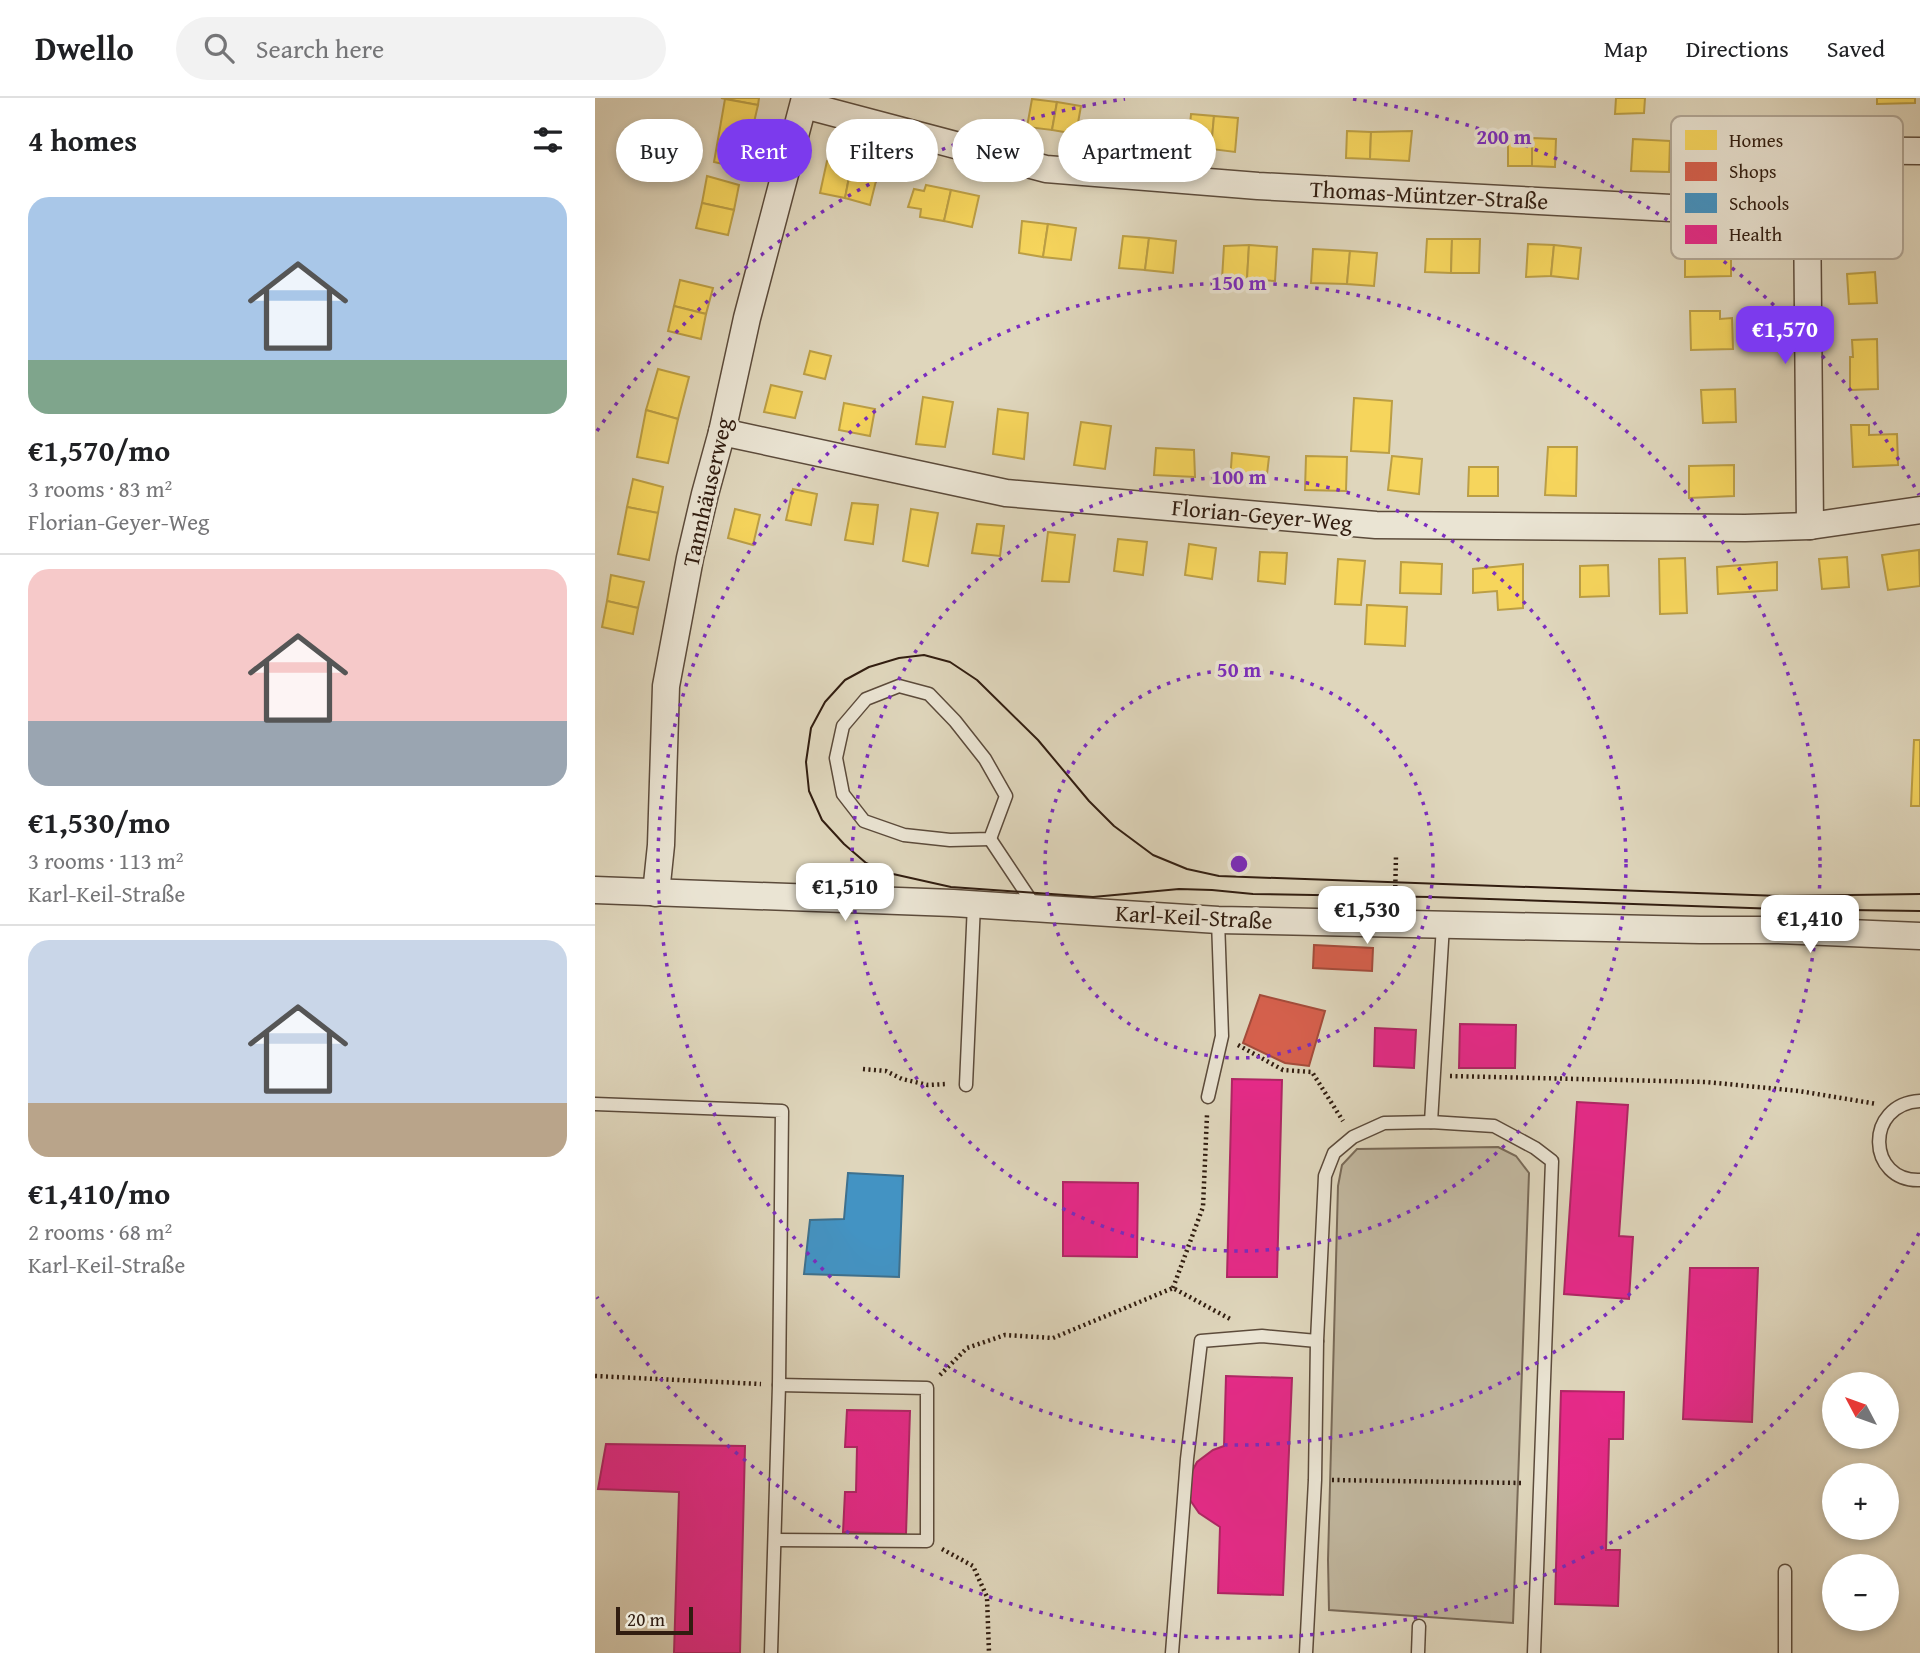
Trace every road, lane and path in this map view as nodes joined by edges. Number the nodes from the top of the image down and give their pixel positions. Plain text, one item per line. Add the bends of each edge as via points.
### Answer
1 (805, 101) edge
2 (1671, 208) edge
3 (1807, 259) edge
4 (722, 432) junction
5 (1920, 510) edge
6 (1810, 526) junction
7 (991, 839) junction
8 (1396, 856) dead end
9 (595, 890) edge
10 (656, 893) junction
11 (974, 904) junction
12 (1036, 908) junction
13 (1218, 920) junction
14 (1395, 923) junction
15 (1443, 925) junction
16 (1920, 936) edge
17 (1222, 1036) junction
18 (863, 1069) dead end
19 (1434, 1076) junction
20 (950, 1084) dead end
21 (966, 1085) dead end
22 (1208, 1097) joint
23 (1920, 1101) edge
24 (595, 1104) edge
25 (1895, 1109) junction
26 (1431, 1122) junction
27 (1353, 1136) junction
28 (1920, 1180) edge
29 (1173, 1288) junction
30 (1262, 1336) junction
31 (1317, 1340) junction
32 (595, 1376) edge
33 (779, 1385) junction
34 (927, 1388) junction
35 (1315, 1480) junction
36 (1541, 1484) junction
37 (775, 1540) junction
38 (927, 1541) junction
39 (1785, 1571) dead end
40 (1419, 1626) dead end
41 (771, 1653) edge
42 (989, 1653) edge
43 (1172, 1653) edge
44 (1306, 1653) edge
45 (1418, 1653) edge
46 (1534, 1653) edge
47 (1785, 1653) edge

1 - 2 street, Thomas-Müntzer-Straße via 1046,169 1272,187
1 - 4 street, Tannhäuserweg
3 - 6 street
4 - 6 street, Florian-Geyer-Weg via 1006,493 1362,524
4 - 10 street, Tannhäuserweg via 690,558 666,686
5 - 6 street, Florian-Geyer-Weg
7 - 7 lane via 1006,796 985,759 955,722 929,695 899,686 866,699 843,726 836,758 843,794 864,821 904,835
7 - 12 lane
8 - 14 path
9 - 10 street, Karl-Keil-Straße
10 - 11 street, Karl-Keil-Straße
11 - 12 street, Karl-Keil-Straße
11 - 21 lane
12 - 13 street, Karl-Keil-Straße
13 - 14 street, Karl-Keil-Straße
13 - 17 lane
14 - 15 street, Karl-Keil-Straße
15 - 16 street, Karl-Keil-Straße
15 - 19 lane
17 - 22 lane
17 - 27 path via 1283,1070 1312,1072
18 - 20 path via 928,1085
19 - 25 path via 1706,1082 1799,1091
19 - 26 lane
22 - 29 path via 1203,1206
23 - 25 lane
24 - 33 lane via 782,1111
25 - 28 lane via 1880,1130 1883,1160 1899,1176
26 - 27 lane via 1384,1123
26 - 36 lane via 1494,1126 1552,1161
27 - 31 lane via 1334,1153 1325,1176
29 - 30 path
29 - 34 path via 1053,1338 1005,1335 967,1348
30 - 31 lane
30 - 43 lane via 1201,1341
31 - 35 lane
32 - 33 path
33 - 34 lane
33 - 37 lane
34 - 38 lane
35 - 36 path
35 - 44 lane
36 - 46 lane
37 - 38 lane
37 - 41 lane
38 - 42 path via 973,1566 988,1597
39 - 47 lane
40 - 45 lane

